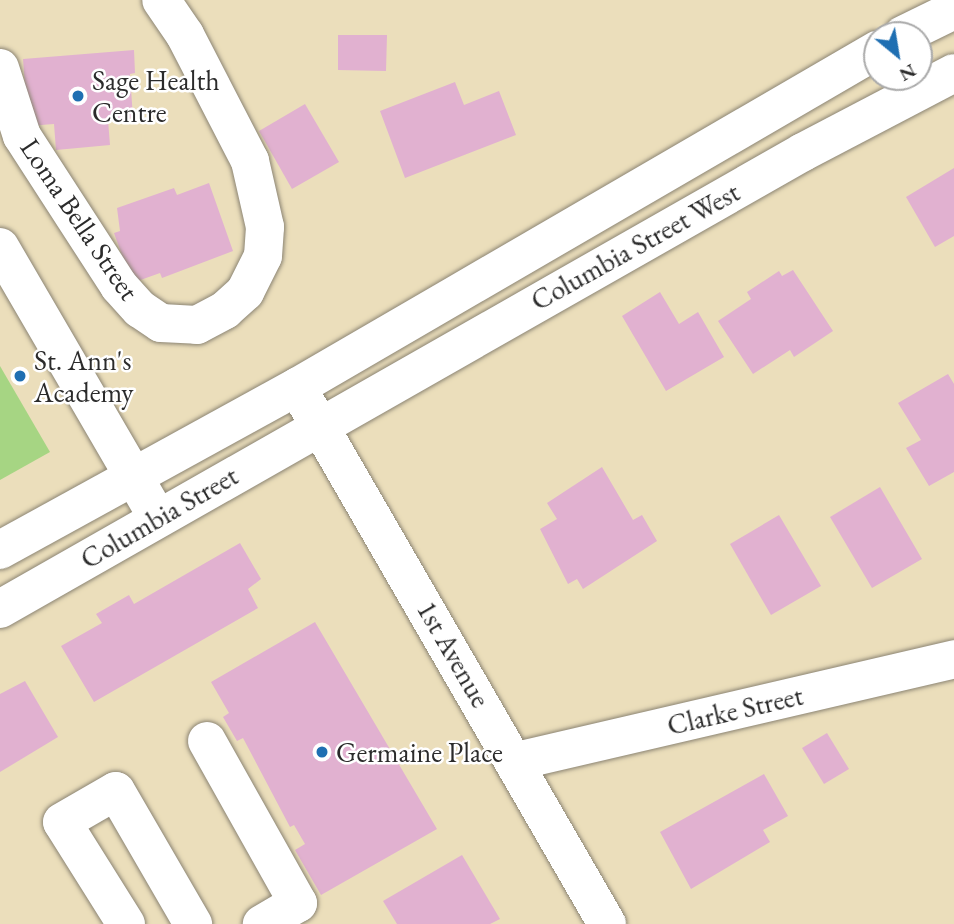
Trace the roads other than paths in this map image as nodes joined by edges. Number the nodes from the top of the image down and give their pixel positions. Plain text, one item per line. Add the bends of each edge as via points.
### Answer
1 (160, 0) edge
2 (954, 10) edge
3 (932, 21) edge
4 (863, 58) edge
5 (0, 68) edge
6 (954, 73) edge
7 (0, 247) edge
8 (297, 387) junction
9 (319, 425) junction
10 (133, 478) junction
11 (158, 518) junction
12 (0, 550) edge
13 (0, 609) edge
14 (954, 659) edge
15 (207, 741) dead end
16 (517, 761) junction
17 (126, 924) edge
18 (193, 924) edge
19 (262, 924) edge
20 (607, 924) edge

1 - 5 main road, Loma Bella Street via 185,35 250,161 265,227 262,256 245,292 225,310 197,325 161,323 119,285 22,136
2 - 3 main road
4 - 8 main road, Columbia Street West
6 - 9 main road, Columbia Street West via 803,152
7 - 10 main road
8 - 9 main road, 1st Avenue
8 - 10 main road, Columbia Street
9 - 11 main road, Columbia Street
9 - 16 main road, 1st Avenue
10 - 11 main road
10 - 12 main road, Columbia Street
11 - 13 main road, Columbia Street
14 - 16 main road, Clarke Street
15 - 19 main road via 298,903
16 - 20 main road, 1st Avenue
17 - 18 main road via 62,822 116,791

